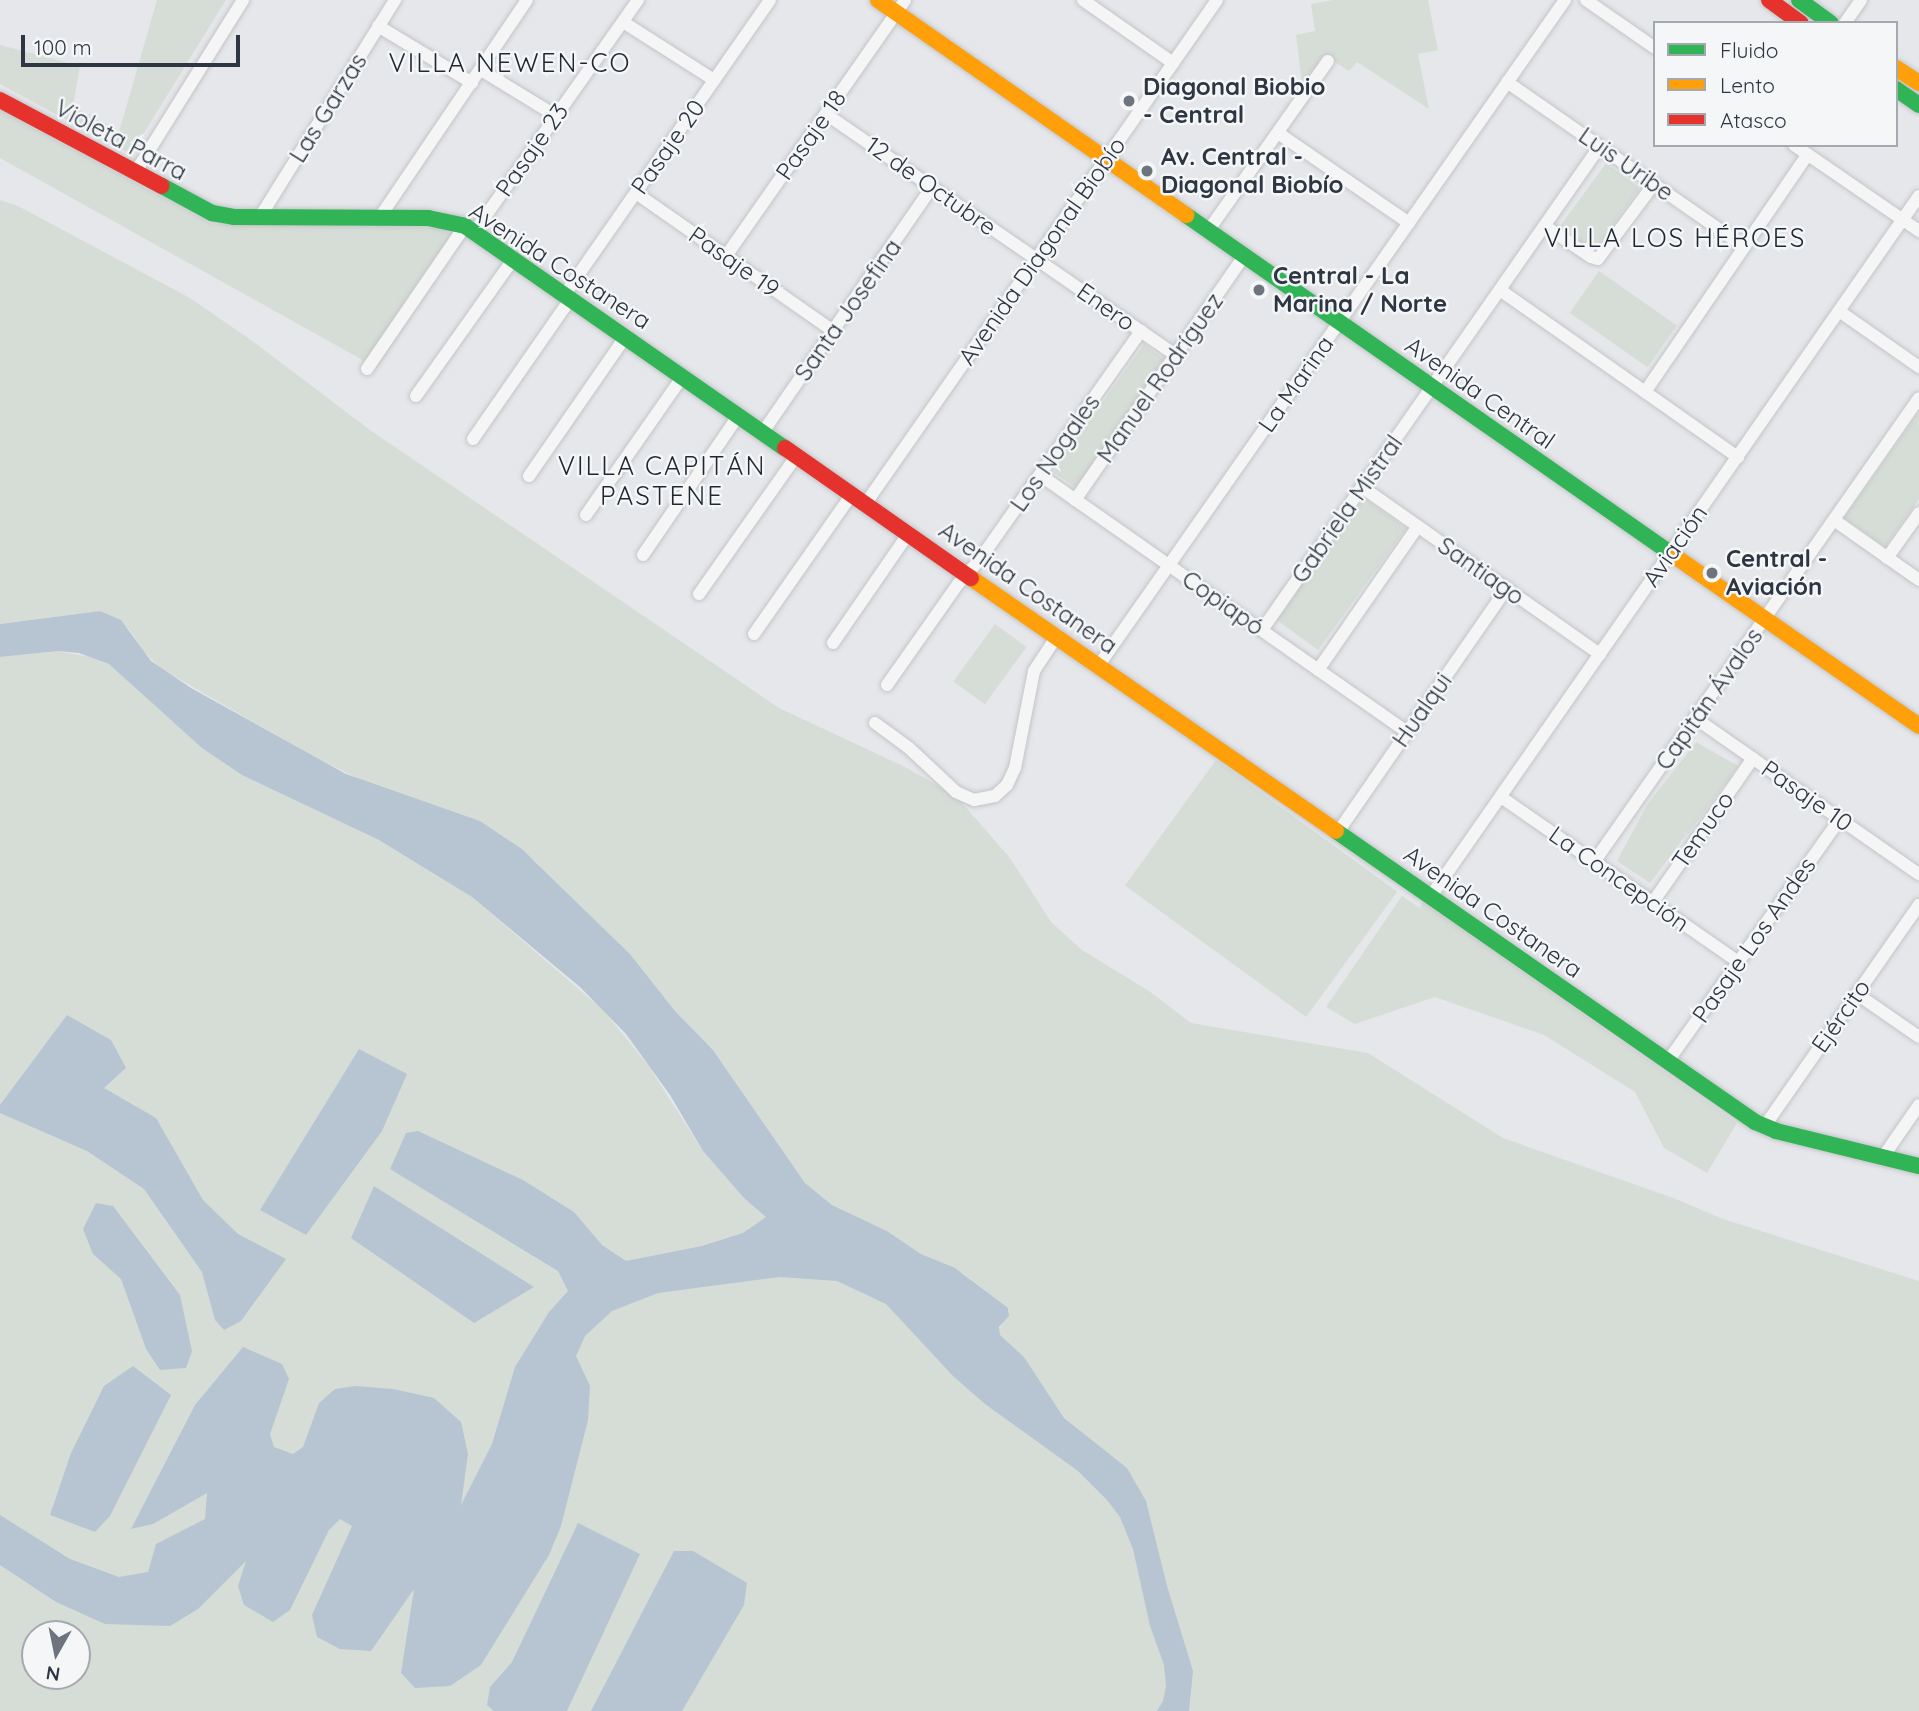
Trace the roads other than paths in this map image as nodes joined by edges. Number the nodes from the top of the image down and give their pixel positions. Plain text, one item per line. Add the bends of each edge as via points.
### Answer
1 (243, 0) edge
2 (395, 0) edge
3 (527, 0) edge
4 (638, 0) edge
5 (770, 0) edge
6 (878, 0) edge
7 (1083, 0) edge
8 (1217, 0) edge
9 (1565, 0) edge
10 (1586, 0) edge
11 (1769, 0) edge
12 (1798, 0) edge
13 (1861, 0) edge
14 (901, 6) edge
15 (1798, 21) edge
16 (1828, 21) edge
17 (1846, 21) edge
18 (622, 22) junction
19 (378, 26) junction
20 (1653, 47) edge
21 (1328, 61) dead end
22 (1173, 63) junction
23 (1898, 69) edge
24 (481, 70) junction
25 (714, 80) junction
26 (1507, 82) junction
27 (472, 83) junction
28 (1919, 83) edge
29 (1898, 90) edge
30 (0, 100) edge
31 (1919, 105) edge
32 (826, 114) junction
33 (556, 116) junction
34 (1278, 133) junction
35 (1601, 146) junction
36 (1797, 147) edge
37 (1807, 155) junction
38 (1106, 159) junction
39 (135, 173) junction
40 (1654, 184) junction
41 (932, 187) junction
42 (636, 193) junction
43 (1919, 196) edge
44 (222, 215) joint
45 (260, 216) junction
46 (380, 217) junction
47 (1903, 219) junction
48 (1409, 223) junction
49 (1545, 226) junction
50 (470, 228) junction
51 (1208, 230) junction
52 (1919, 231) edge
53 (1744, 247) junction
54 (726, 256) junction
55 (1244, 256) junction
56 (514, 258) junction
57 (1036, 259) junction
58 (1500, 290) junction
59 (568, 296) junction
60 (1839, 311) junction
61 (1340, 322) junction
62 (833, 331) junction
63 (1141, 331) junction
64 (626, 337) junction
65 (1176, 355) junction
66 (1919, 367) edge
67 (367, 369) dead end
68 (683, 376) junction
69 (1432, 387) junction
70 (1644, 392) junction
71 (416, 396) dead end
72 (1919, 398) edge
73 (739, 415) junction
74 (763, 432) junction
75 (473, 439) dead end
76 (797, 455) junction
77 (1738, 457) junction
78 (1040, 475) junction
79 (528, 476) dead end
80 (1362, 487) junction
81 (859, 498) junction
82 (1075, 500) junction
83 (1919, 513) edge
84 (586, 515) dead end
85 (1834, 520) junction
86 (1418, 526) junction
87 (909, 533) junction
88 (1671, 553) junction
89 (643, 555) dead end
90 (1887, 558) junction
91 (1169, 565) junction
92 (968, 574) junction
93 (1919, 580) edge
94 (1507, 588) junction
95 (699, 594) dead end
96 (1765, 619) junction
97 (1262, 631) junction
98 (754, 634) dead end
99 (1057, 636) junction
100 (833, 643) dead end
101 (1601, 654) junction
102 (1099, 665) junction
103 (1318, 670) junction
104 (887, 685) dead end
105 (1695, 718) junction
106 (875, 723) dead end
107 (1919, 726) edge
108 (1407, 732) junction
109 (1753, 758) junction
110 (1501, 797) junction
111 (1840, 819) junction
112 (1338, 832) junction
113 (1594, 862) junction
114 (1919, 874) edge
115 (1431, 897) junction
116 (1653, 902) junction
117 (1919, 905) edge
118 (1738, 962) junction
119 (1857, 994) junction
120 (1919, 1037) edge
121 (1668, 1061) junction
122 (1919, 1105) edge
123 (1764, 1127) junction
124 (1882, 1157) junction
125 (1919, 1166) edge

1 - 39 street
2 - 19 street, Las Garzas
3 - 24 street
4 - 18 street, Pasaje 23
5 - 25 street, Pasaje 20
6 - 14 street, Avenida Central
7 - 22 street
8 - 22 street, Avenida Diagonal Biobío
9 - 26 street, La Marina
10 - 20 street
11 - 15 street
12 - 16 street
13 - 17 street
14 - 32 street, Pasaje 18
14 - 38 street, Avenida Central
18 - 25 street
18 - 33 street, Pasaje 23
19 - 27 street
19 - 45 street, Las Garzas
21 - 34 street
22 - 38 street, Avenida Diagonal Biobío
23 - 28 street
24 - 27 street
24 - 33 street
25 - 42 street, Pasaje 20
26 - 35 street, Luis Uribe
26 - 48 street, La Marina
27 - 46 street
29 - 31 street
30 - 39 street, Violeta Parra
32 - 41 street, 12 de Octubre
32 - 54 street, Pasaje 18
33 - 50 street, Pasaje 23
34 - 48 street
34 - 51 street
35 - 40 street, Luis Uribe
35 - 49 street, Gabriela Mistral
36 - 37 street
37 - 47 street
37 - 53 street
38 - 51 street, Avenida Central
38 - 57 street, Avenida Diagonal Biobío
39 - 44 street, Violeta Parra via 201,209
40 - 49 street via 1598,259
40 - 53 street, Luis Uribe
41 - 57 street, 12 de Octubre
41 - 62 street, Santa Josefina
42 - 54 street, Pasaje 19
42 - 59 street, Pasaje 20
43 - 47 street, Aviación
44 - 45 street, Avenida Costanera
45 - 46 street, Avenida Costanera
46 - 50 street, Avenida Costanera via 442,219
47 - 52 street
47 - 60 street, Aviación
48 - 61 street, La Marina
49 - 58 street, Gabriela Mistral
50 - 56 street, Avenida Costanera
50 - 67 street, Pasaje 23
51 - 55 street, Avenida Central
53 - 70 street
54 - 62 street, Pasaje 19
55 - 61 street, Avenida Central
55 - 65 street, Manuel Rodríguez
56 - 59 street, Avenida Costanera
56 - 71 street
57 - 63 street, Enero
57 - 81 street, Avenida Diagonal Biobío
58 - 69 street, Gabriela Mistral
58 - 70 street
59 - 64 street, Avenida Costanera
59 - 75 street, Pasaje 20
60 - 66 street
60 - 77 street, Aviación
61 - 69 street, Avenida Central
61 - 91 street, La Marina
62 - 74 street, Santa Josefina
63 - 65 street, Enero
63 - 78 street, Los Nogales
64 - 68 street, Avenida Costanera
64 - 79 street
65 - 82 street, Manuel Rodríguez
68 - 73 street, Avenida Costanera
68 - 84 street
69 - 80 street, Gabriela Mistral
69 - 88 street, Avenida Central
70 - 77 street
72 - 85 street, Capitán Ávalos
73 - 74 street, Avenida Costanera
73 - 89 street
74 - 76 street, Avenida Costanera
76 - 81 street, Avenida Costanera
76 - 95 street
77 - 88 street, Aviación
78 - 82 street, Copiapó
78 - 92 street, Los Nogales
80 - 86 street, Santiago
80 - 97 street, Gabriela Mistral
81 - 87 street, Avenida Costanera
81 - 98 street, Avenida Diagonal Biobío
82 - 91 street, Copiapó
83 - 90 street
85 - 90 street
85 - 96 street, Capitán Ávalos
86 - 94 street, Santiago
86 - 103 street
87 - 92 street, Avenida Costanera
87 - 100 street
88 - 96 street, Avenida Central
88 - 101 street, Aviación
90 - 93 street
91 - 97 street, Copiapó
91 - 102 street, La Marina
92 - 99 street, Avenida Costanera
92 - 104 street, Los Nogales
94 - 101 street, Santiago
94 - 108 street, Hualqui
96 - 105 street, Capitán Ávalos
96 - 107 street, Avenida Central
97 - 103 street, Copiapó
99 - 102 street, Avenida Costanera
99 - 106 street via 1034,671 1015,768 995,796 974,800 956,792
101 - 110 street, Aviación
102 - 112 street, Avenida Costanera
103 - 108 street, Copiapó
105 - 109 street, Pasaje 10
105 - 113 street, Capitán Ávalos
108 - 112 street, Hualqui
109 - 111 street, Pasaje 10
109 - 116 street, Temuco
110 - 113 street, La Concepción
110 - 115 street, Aviación
111 - 114 street, Pasaje 10
111 - 118 street, Pasaje Los Andes
112 - 115 street, Avenida Costanera
113 - 116 street, La Concepción
115 - 121 street, Avenida Costanera
116 - 118 street, La Concepción
117 - 119 street, Ejército
118 - 121 street, Pasaje Los Andes
119 - 120 street
119 - 123 street, Ejército
121 - 123 street, Avenida Costanera
122 - 124 street
123 - 124 street
124 - 125 street

